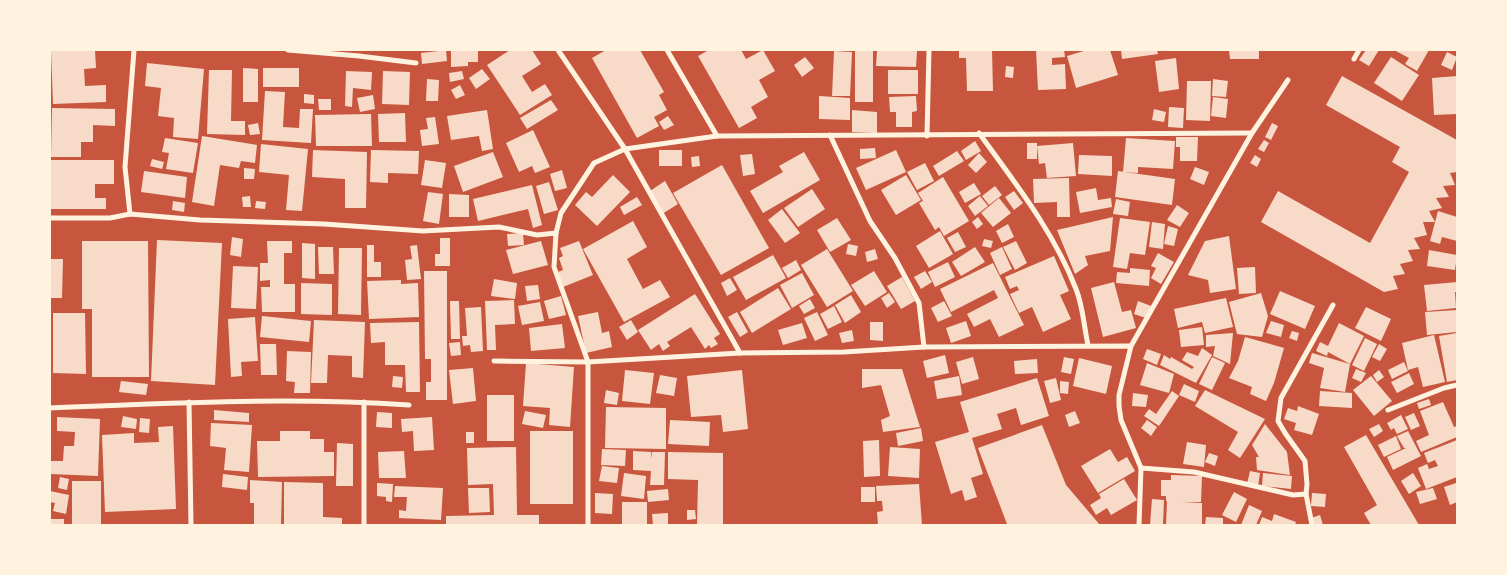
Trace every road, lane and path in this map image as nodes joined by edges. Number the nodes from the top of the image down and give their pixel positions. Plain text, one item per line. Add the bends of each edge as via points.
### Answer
1 (134, 50) edge
2 (288, 50) edge
3 (558, 50) edge
4 (668, 50) edge
5 (930, 50) edge
6 (1359, 50) edge
7 (1354, 59) dead end
8 (416, 63) dead end
9 (1288, 80) dead end
10 (1252, 133) junction
11 (979, 134) junction
12 (717, 136) junction
13 (830, 136) junction
14 (927, 136) junction
15 (625, 149) junction
16 (130, 214) junction
17 (50, 218) edge
18 (556, 234) junction
19 (1333, 305) dead end
20 (1088, 345) junction
21 (1131, 346) junction
22 (924, 347) junction
23 (740, 353) junction
24 (494, 361) dead end
25 (588, 362) junction
26 (1457, 385) edge
27 (189, 402) junction
28 (364, 402) junction
29 (409, 405) dead end
30 (50, 408) edge
31 (1388, 410) dead end
32 (1140, 468) junction
33 (1306, 494) junction
34 (191, 525) edge
35 (364, 525) edge
36 (588, 525) edge
37 (1140, 525) edge
38 (1312, 525) edge

1 - 16 street via 125,167
2 - 8 street
3 - 15 street
4 - 12 street
5 - 14 street
6 - 7 street
9 - 10 street
10 - 11 street
10 - 21 street
11 - 14 street
11 - 20 street via 1058,248 1077,291
12 - 13 street
12 - 15 street
13 - 14 street
13 - 22 street via 870,221 919,303
15 - 18 street via 594,163 561,213
15 - 23 street
16 - 17 street via 110,218
16 - 18 street via 423,231 499,227 537,235
18 - 25 street via 554,267
19 - 33 street via 1280,398 1278,421 1305,461
20 - 21 street
20 - 22 street
21 - 32 street via 1119,406 1121,420
22 - 23 street
23 - 25 street
24 - 25 street
25 - 36 street
26 - 31 street
27 - 28 street
27 - 30 street
27 - 34 street
28 - 29 street
28 - 35 street
32 - 33 street via 1194,472 1293,495
32 - 37 street
33 - 38 street

